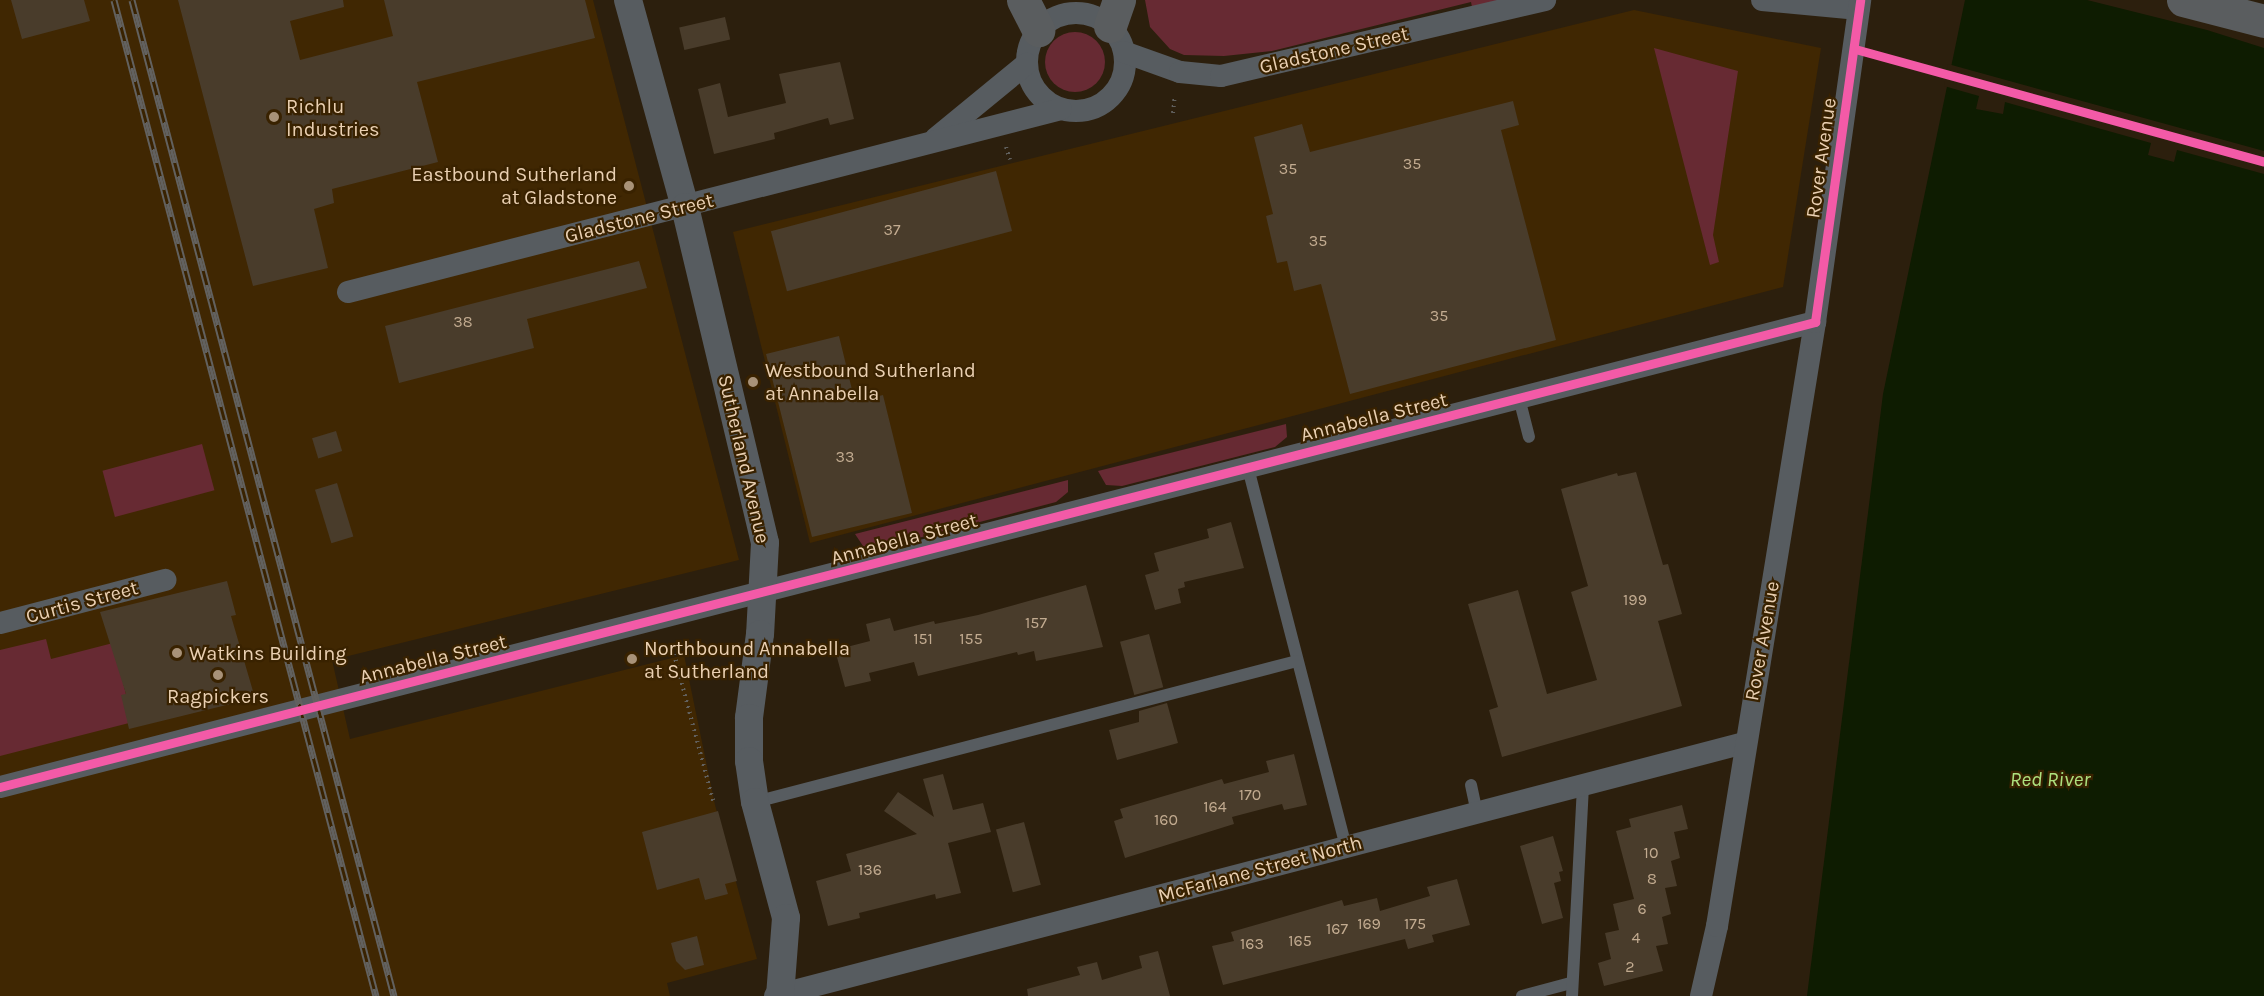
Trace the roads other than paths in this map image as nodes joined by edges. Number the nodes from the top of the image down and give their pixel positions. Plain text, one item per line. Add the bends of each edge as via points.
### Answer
1 (628, 0) edge
2 (1023, 0) edge
3 (1545, 0) edge
4 (1762, 0) edge
5 (2183, 0) edge
6 (1860, 4) edge
7 (2264, 21) edge
8 (1118, 26) edge
9 (1038, 30) junction
10 (1026, 64) junction
11 (1061, 109) junction
12 (930, 142) junction
13 (685, 207) junction
14 (348, 292) dead end
15 (1815, 322) junction
16 (1519, 398) junction
17 (1529, 437) dead end
18 (1248, 468) junction
19 (165, 580) dead end
20 (762, 593) junction
21 (0, 623) edge
22 (1298, 661) junction
23 (1744, 743) junction
24 (1471, 785) dead end
25 (1583, 785) junction
26 (0, 787) edge
27 (755, 802) junction
28 (1478, 813) junction
29 (1346, 847) junction
30 (1571, 990) edge
31 (778, 996) edge
32 (1522, 996) edge
33 (1701, 996) edge

1 - 13 street, Sutherland Avenue
2 - 9 main road
3 - 8 street, Gladstone Street via 1221,76 1180,72
4 - 6 street
5 - 7 main road
6 - 15 street, Rover Avenue
8 - 9 street, Gladstone Street via 1090,14 1067,13
8 - 11 street, Gladstone Street via 1120,85 1105,102 1084,111
9 - 10 street via 1029,46
10 - 11 street via 1033,87
10 - 12 street, Gladstone Street
11 - 12 street, Gladstone Street
12 - 13 street, Gladstone Street
13 - 14 street, Gladstone Street
13 - 20 street, Sutherland Avenue via 765,543
15 - 16 street, Annabella Street
15 - 23 street, Rover Avenue
16 - 17 lane
16 - 18 street, Annabella Street
18 - 20 street, Annabella Street
18 - 22 lane
19 - 21 street, Curtis Street
20 - 26 street, Annabella Street
20 - 27 street, Sutherland Avenue via 749,718
22 - 27 lane
22 - 29 lane
23 - 25 street, McFarlane Street North
23 - 33 street, Rover Avenue via 1716,926
24 - 28 lane
25 - 28 street, McFarlane Street North
25 - 30 lane
27 - 31 street, Sutherland Avenue via 786,918
28 - 29 street, McFarlane Street North
29 - 31 street, McFarlane Street North
30 - 32 lane

